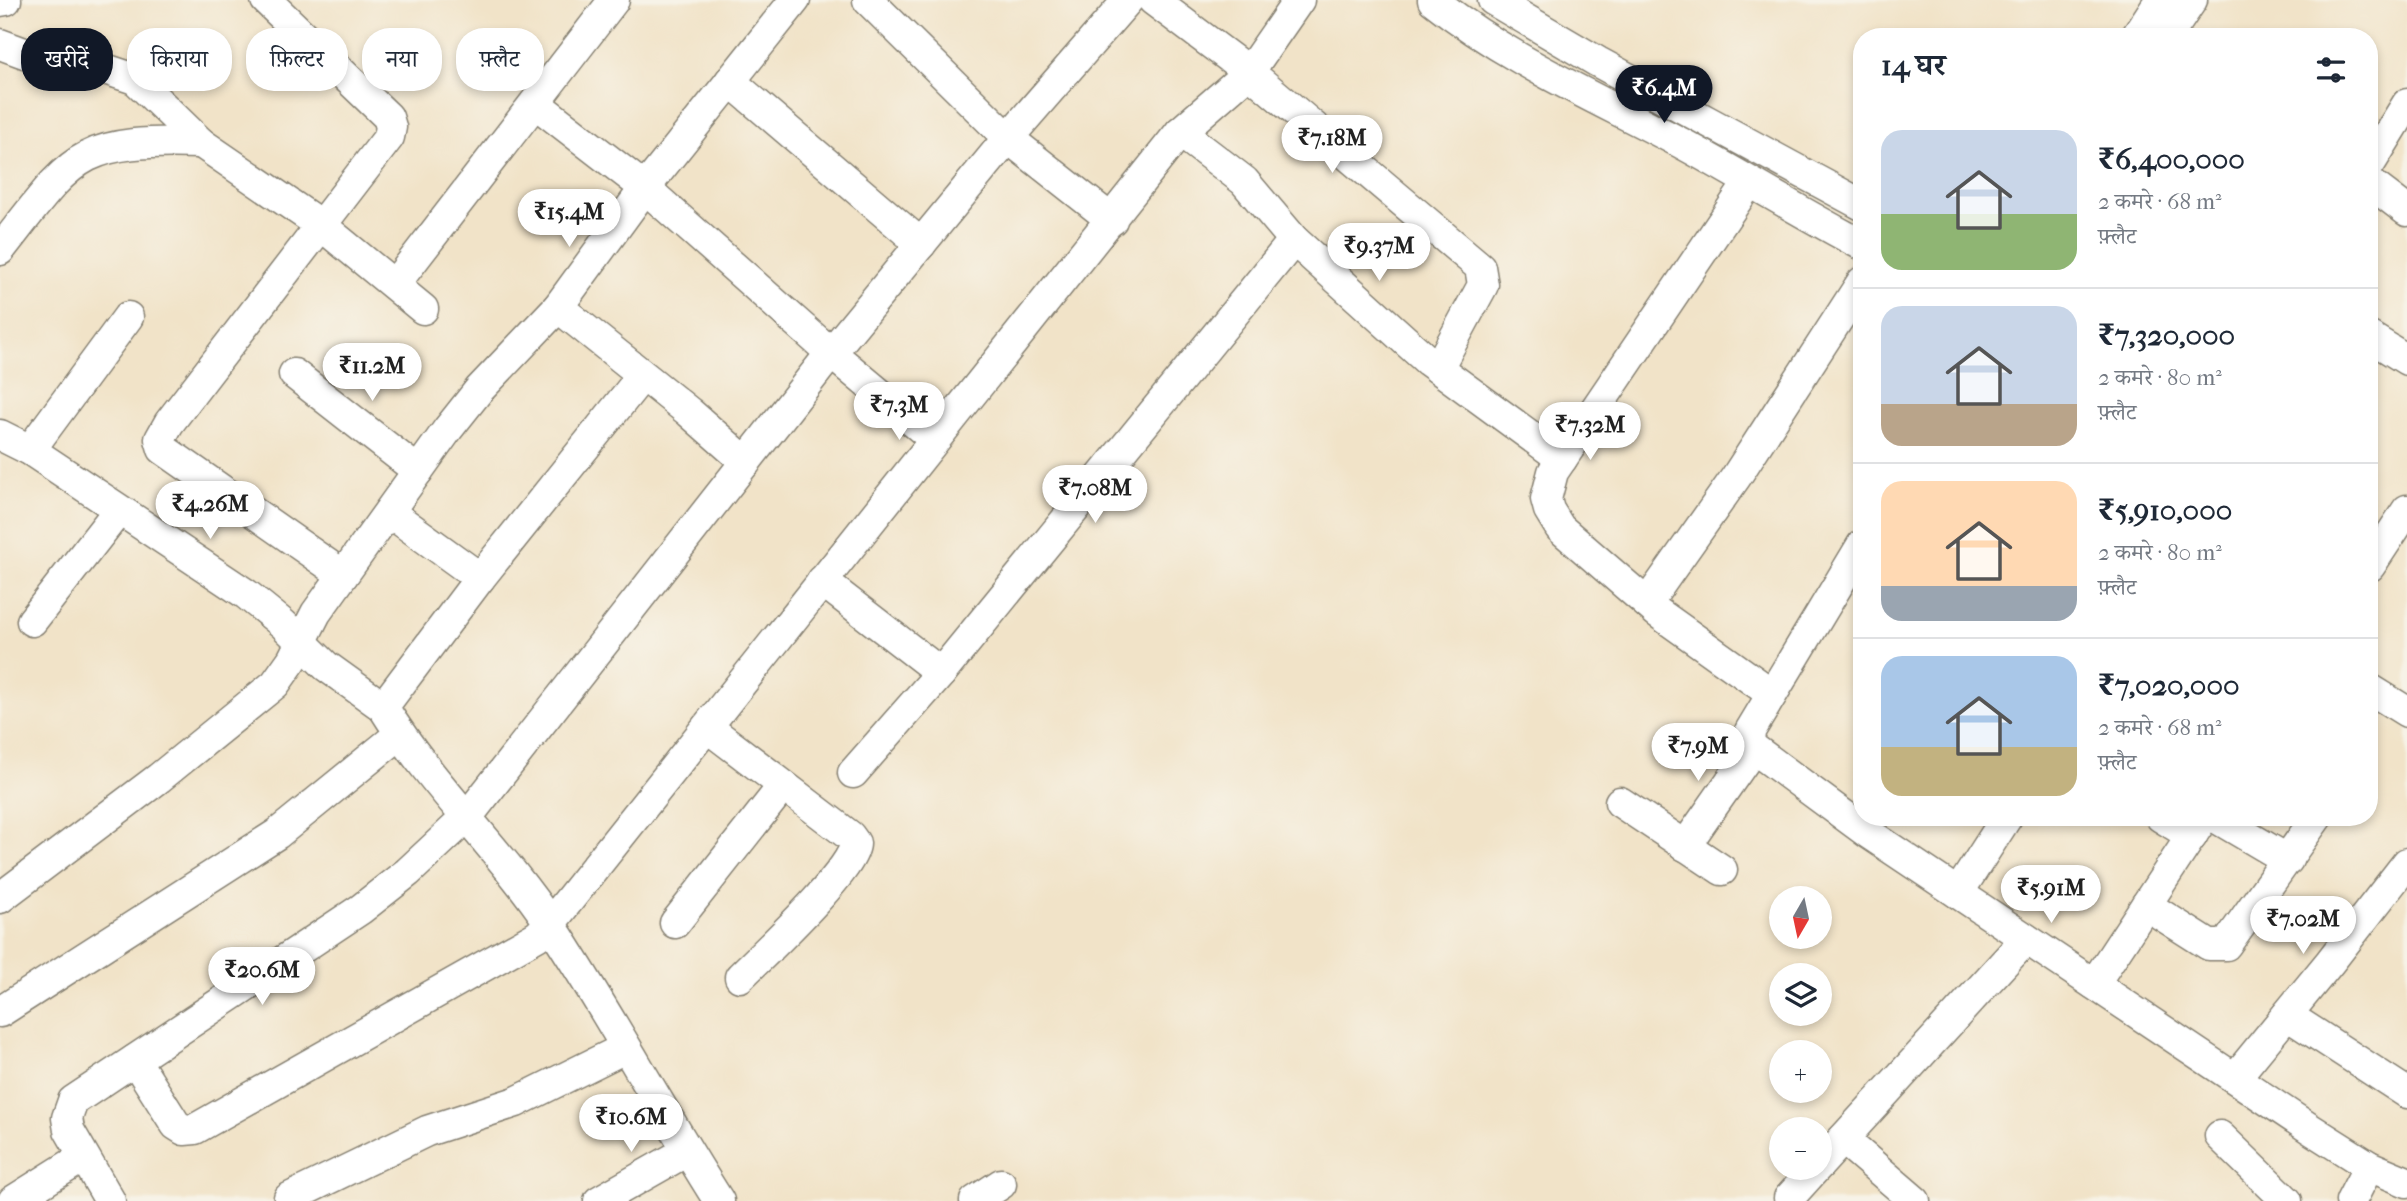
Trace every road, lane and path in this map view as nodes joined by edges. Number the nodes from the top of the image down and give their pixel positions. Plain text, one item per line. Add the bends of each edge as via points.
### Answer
1 (6, 0) edge
2 (266, 0) edge
3 (614, 0) edge
4 (795, 0) edge
5 (868, 0) edge
6 (1128, 0) edge
7 (1153, 0) edge
8 (1299, 0) edge
9 (1433, 0) edge
10 (1493, 0) edge
11 (0, 1) edge
12 (2176, 3) edge
13 (2147, 28) edge
14 (2170, 28) edge
15 (0, 44) edge
16 (1249, 72) junction
17 (730, 81) junction
18 (535, 103) junction
19 (2407, 104) edge
20 (1181, 132) junction
21 (1008, 138) junction
22 (201, 143) junction
23 (2378, 151) edge
24 (1748, 184) junction
25 (645, 188) junction
26 (2378, 189) edge
27 (1853, 200) edge
28 (2407, 211) edge
29 (1112, 220) junction
30 (321, 226) junction
31 (1294, 240) junction
32 (1853, 240) edge
33 (921, 244) junction
34 (0, 250) edge
35 (395, 284) junction
36 (1853, 296) edge
37 (558, 307) junction
38 (423, 309) dead end
39 (128, 317) dead end
40 (2378, 342) edge
41 (831, 353) junction
42 (2407, 360) edge
43 (1438, 368) junction
44 (294, 374) dead end
45 (642, 376) junction
46 (0, 435) edge
47 (934, 439) junction
48 (30, 450) junction
49 (1562, 459) junction
50 (746, 462) junction
51 (418, 471) junction
52 (2407, 510) edge
53 (118, 512) junction
54 (389, 512) junction
55 (2378, 554) edge
56 (1853, 560) edge
57 (343, 575) junction
58 (480, 578) junction
59 (822, 581) junction
60 (1647, 603) junction
61 (32, 621) dead end
62 (301, 642) junction
63 (941, 673) junction
64 (1772, 694) junction
65 (2378, 694) edge
66 (383, 707) junction
67 (2407, 712) edge
68 (707, 727) junction
69 (400, 734) junction
70 (1753, 749) junction
71 (853, 773) dead end
72 (783, 786) junction
73 (1620, 802) dead end
74 (1853, 812) edge
75 (468, 817) junction
76 (1874, 826) edge
77 (2001, 826) edge
78 (2230, 826) edge
79 (2311, 826) edge
80 (2198, 827) edge
81 (1685, 846) junction
82 (2288, 860) junction
83 (1722, 870) dead end
84 (2402, 879) edge
85 (1958, 893) junction
86 (0, 898) edge
87 (2146, 905) junction
88 (675, 923) dead end
89 (550, 924) junction
90 (2026, 939) junction
91 (740, 977) dead end
92 (2094, 984) junction
93 (0, 1012) edge
94 (2287, 1015) junction
95 (625, 1048) junction
96 (135, 1060) junction
97 (2235, 1078) junction
98 (2407, 1093) edge
99 (2220, 1136) dead end
100 (1843, 1139) junction
101 (687, 1151) junction
102 (1832, 1151) edge
103 (83, 1157) junction
104 (2369, 1166) junction
105 (1806, 1180) edge
106 (2407, 1182) edge
107 (1001, 1184) dead end
108 (289, 1198) dead end
109 (1789, 1198) dead end
110 (13, 1201) edge
111 (110, 1201) edge
112 (599, 1201) edge
113 (719, 1201) edge
114 (975, 1201) edge
115 (1914, 1201) edge
116 (2287, 1201) edge
117 (2351, 1201) edge

1 - 11 street
2 - 30 street via 388,117 391,127 389,137
3 - 18 street
4 - 17 street
5 - 21 street
6 - 21 street
7 - 16 street
8 - 16 street
9 - 24 street via 1498,46 1684,144
10 - 27 street
12 - 13 street
12 - 14 street
15 - 22 street via 57,65 135,79
16 - 20 street
16 - 43 street via 1480,267 1483,285
17 - 25 street
17 - 33 street
18 - 25 street
18 - 35 street
19 - 23 street
20 - 29 street
20 - 31 street via 1244,181
21 - 29 street
21 - 33 street
22 - 30 street
22 - 34 street via 133,143 93,151 64,170
24 - 32 street
24 - 49 street
25 - 37 street
25 - 41 street
26 - 28 street
29 - 47 street
30 - 35 street
30 - 57 street via 160,439 163,449
31 - 43 street
31 - 63 street
33 - 41 street
35 - 38 street
36 - 60 street via 1736,477
37 - 45 street
37 - 51 street via 479,390
39 - 48 street
40 - 42 street
41 - 47 street
41 - 50 street
43 - 49 street
44 - 51 street
45 - 50 street
45 - 58 street
46 - 48 street
47 - 59 street
48 - 53 street
49 - 60 street via 1548,486 1549,510 1560,528
50 - 75 street
51 - 54 street
52 - 55 street
53 - 61 street
53 - 62 street via 246,594
54 - 57 street
54 - 58 street
56 - 64 street
57 - 62 street
58 - 66 street
59 - 63 street
59 - 68 street
60 - 64 street
62 - 66 street
62 - 86 street via 285,672 258,699
63 - 71 street
64 - 70 street via 1750,731
65 - 67 street
66 - 69 street
68 - 72 street
68 - 89 street
69 - 75 street
69 - 93 street via 276,834
70 - 74 street
70 - 81 street
72 - 88 street
72 - 91 street via 850,836 856,850 811,906
73 - 81 street
75 - 89 street
75 - 96 street via 369,903
76 - 85 street
77 - 85 street
78 - 82 street
79 - 82 street
80 - 87 street
81 - 83 street
82 - 87 street via 2231,940 2221,946 2209,945
84 - 94 street
85 - 90 street
87 - 92 street
89 - 95 street
89 - 96 street via 525,944 195,1129 176,1125
90 - 92 street
90 - 100 street
92 - 97 street
94 - 97 street
94 - 98 street
95 - 101 street
95 - 108 street via 516,1102 427,1131
96 - 103 street via 73,1101 67,1118 69,1130
97 - 104 street
99 - 116 street
100 - 102 street
100 - 115 street
101 - 112 street
101 - 113 street
103 - 110 street
103 - 111 street
104 - 106 street
104 - 117 street
105 - 109 street
107 - 114 street

